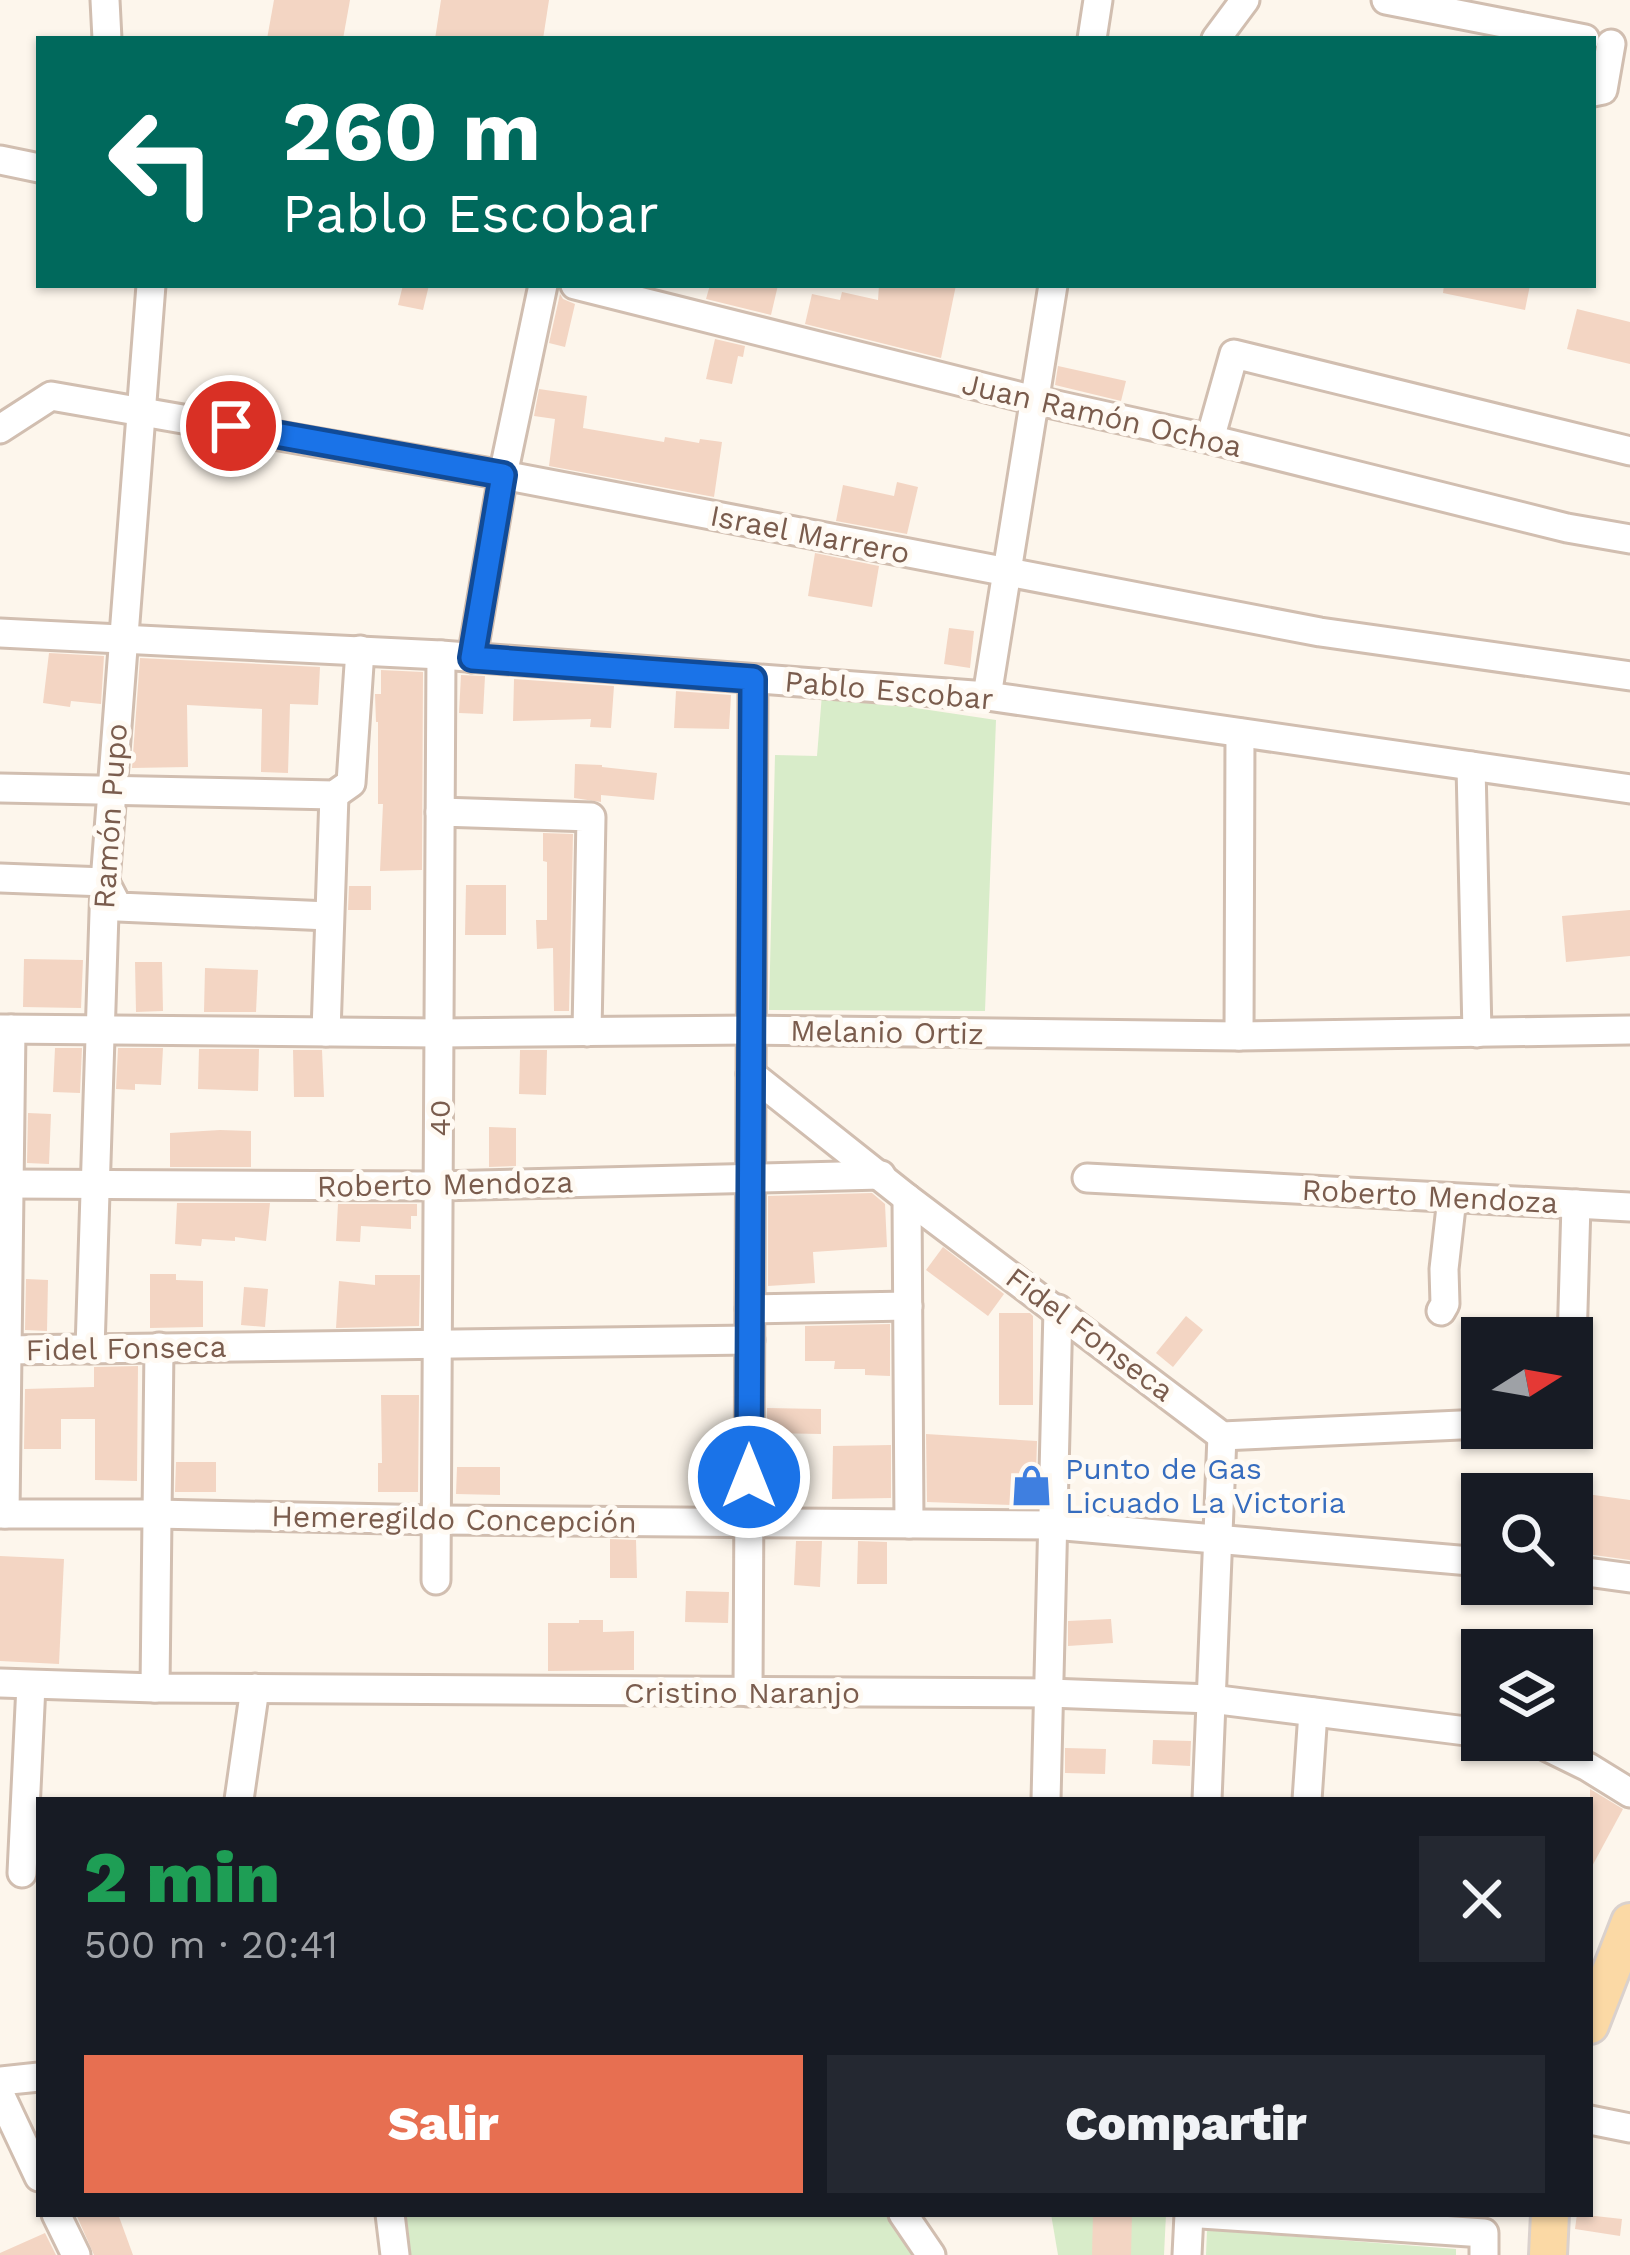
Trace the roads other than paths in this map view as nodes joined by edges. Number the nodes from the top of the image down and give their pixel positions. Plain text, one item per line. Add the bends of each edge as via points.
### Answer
1 (105, 0) edge
2 (1098, 0) edge
3 (1245, 0) edge
4 (1386, 0) edge
5 (107, 36) edge
6 (1092, 36) edge
7 (1218, 36) edge
8 (1569, 36) edge
9 (1605, 43) edge
10 (1596, 91) edge
11 (0, 160) edge
12 (36, 167) edge
13 (151, 288) edge
14 (542, 288) edge
15 (587, 288) edge
16 (1053, 288) edge
17 (1034, 400) junction
18 (140, 410) junction
19 (0, 429) edge
20 (1210, 439) junction
21 (1630, 451) edge
22 (503, 475) junction
23 (1630, 539) edge
24 (1007, 573) junction
25 (0, 633) edge
26 (122, 638) junction
27 (360, 650) junction
28 (441, 656) junction
29 (472, 658) junction
30 (1630, 676) edge
31 (753, 679) junction
32 (987, 696) junction
33 (1240, 733) junction
34 (1472, 766) junction
35 (0, 788) edge
36 (1630, 789) edge
37 (110, 790) junction
38 (334, 795) junction
39 (440, 812) junction
40 (0, 878) edge
41 (105, 882) junction
42 (329, 916) junction
43 (6, 1029) edge
44 (99, 1030) junction
45 (750, 1030) junction
46 (1630, 1030) edge
47 (326, 1032) junction
48 (587, 1032) junction
49 (439, 1033) junction
50 (1477, 1033) junction
51 (1239, 1036) junction
52 (751, 1074) junction
53 (880, 1175) junction
54 (1087, 1178) dead end
55 (751, 1179) junction
56 (9, 1184) junction
57 (94, 1186) junction
58 (438, 1186) junction
59 (908, 1198) junction
60 (1452, 1198) junction
61 (1576, 1204) junction
62 (1630, 1207) edge
63 (908, 1306) junction
64 (1058, 1309) junction
65 (750, 1310) junction
66 (1442, 1311) dead end
67 (1573, 1317) edge
68 (750, 1340) junction
69 (437, 1344) junction
70 (159, 1348) junction
71 (89, 1349) junction
72 (5, 1350) junction
73 (1461, 1425) edge
74 (1222, 1436) junction
75 (2, 1514) edge
76 (156, 1514) junction
77 (436, 1520) junction
78 (749, 1522) junction
79 (909, 1524) junction
80 (1053, 1525) junction
81 (1218, 1537) junction
82 (1461, 1560) edge
83 (1593, 1573) edge
84 (1630, 1578) edge
85 (436, 1580) dead end
86 (0, 1683) edge
87 (31, 1685) junction
88 (155, 1688) junction
89 (255, 1688) junction
90 (748, 1692) junction
91 (1048, 1693) junction
92 (1211, 1700) junction
93 (1313, 1712) junction
94 (1461, 1730) edge
95 (1576, 1761) edge
96 (1630, 1792) edge
97 (239, 1797) edge
98 (1046, 1797) edge
99 (1207, 1797) edge
100 (1307, 1797) edge
101 (20, 1874) edge
102 (1630, 1922) edge
103 (1593, 2017) edge
104 (36, 2077) edge
105 (0, 2081) edge
106 (0, 2094) edge
107 (1593, 2121) edge
108 (1630, 2128) edge
109 (36, 2171) edge
110 (57, 2217) edge
111 (390, 2217) edge
112 (905, 2217) edge
113 (1189, 2217) edge
114 (1246, 2217) edge
115 (1550, 2217) edge
116 (76, 2255) edge
117 (395, 2255) edge
118 (931, 2255) edge
119 (1187, 2255) edge
120 (1484, 2255) edge
121 (1548, 2255) edge

1 - 5 street
2 - 6 street
3 - 7 street
4 - 8 street
9 - 10 street via 1603,90
11 - 12 street
13 - 18 street, Ramón Pupo
14 - 22 street
15 - 17 street, Juan Ramón Ochoa
16 - 17 street
17 - 20 street, Juan Ramón Ochoa
17 - 24 street
18 - 19 street, Israel Marrero via 51,396
18 - 22 street, Israel Marrero
18 - 26 street, Ramón Pupo
20 - 21 street via 1234,354
20 - 23 street, Juan Ramón Ochoa
22 - 24 street, Israel Marrero
22 - 29 street
24 - 30 street, Israel Marrero via 1320,632
24 - 32 street
25 - 26 street, Pablo Escobar
26 - 27 street, Pablo Escobar
26 - 37 street, Ramón Pupo
27 - 28 street, Pablo Escobar
27 - 38 street via 351,783
28 - 29 street, Pablo Escobar
28 - 39 street, 40
29 - 31 street, Pablo Escobar
31 - 32 street, Pablo Escobar
31 - 45 street
32 - 33 street, Pablo Escobar
33 - 34 street, Pablo Escobar
33 - 51 street
34 - 36 street, Pablo Escobar
34 - 50 street
35 - 37 street
37 - 38 street
37 - 41 street, Ramón Pupo
38 - 42 street
39 - 48 street via 591,817
39 - 49 street, 40
40 - 41 street
41 - 42 street via 118,907
41 - 44 street, Ramón Pupo
42 - 47 street
43 - 44 street, Melanio Ortiz
43 - 56 street
44 - 47 street, Melanio Ortiz
44 - 57 street, Ramón Pupo
45 - 48 street, Melanio Ortiz
45 - 51 street, Melanio Ortiz
45 - 52 street
46 - 50 street, Melanio Ortiz
47 - 49 street, Melanio Ortiz
48 - 49 street, Melanio Ortiz
49 - 58 street, 40
50 - 51 street, Melanio Ortiz
52 - 53 street, Fidel Fonseca
52 - 55 street
53 - 55 street, Roberto Mendoza
53 - 59 street, Fidel Fonseca
54 - 60 street, Roberto Mendoza
55 - 58 street, Roberto Mendoza
55 - 65 street
56 - 57 street, Roberto Mendoza
56 - 72 street
57 - 58 street, Roberto Mendoza
57 - 71 street, Ramón Pupo
58 - 69 street, 40
59 - 63 street
59 - 64 street, Fidel Fonseca
60 - 61 street, Roberto Mendoza
60 - 66 street
61 - 62 street, Roberto Mendoza
61 - 67 street
63 - 65 street
63 - 79 street
64 - 74 street, Fidel Fonseca
64 - 80 street
65 - 68 street
68 - 69 street, Fidel Fonseca
68 - 78 street
69 - 70 street, Fidel Fonseca
69 - 77 street, 40
70 - 71 street, Fidel Fonseca
70 - 76 street
71 - 72 street, Fidel Fonseca
72 - 75 street
73 - 74 street
74 - 81 street
75 - 76 street, Hemeregildo Concepción
76 - 77 street, Hemeregildo Concepción
76 - 88 street
77 - 78 street, Hemeregildo Concepción
77 - 85 street, 40
78 - 79 street, Hemeregildo Concepción
78 - 90 street
79 - 80 street, Hemeregildo Concepción
80 - 81 street, Hemeregildo Concepción
80 - 91 street
81 - 82 street, Hemeregildo Concepción
81 - 92 street
83 - 84 street
86 - 87 street, Cristino Naranjo
87 - 88 street, Cristino Naranjo
87 - 101 street
88 - 89 street, Cristino Naranjo
89 - 90 street, Cristino Naranjo
89 - 97 street
90 - 91 street, Cristino Naranjo
91 - 92 street, Cristino Naranjo
91 - 98 street
92 - 93 street, Cristino Naranjo
92 - 99 street
93 - 94 street, Cristino Naranjo
93 - 100 street
95 - 96 street
102 - 103 main road
104 - 105 street
106 - 109 street
107 - 108 street
110 - 116 street
111 - 117 street
112 - 118 street
113 - 119 street
114 - 120 street via 1484,2233
115 - 121 main road

